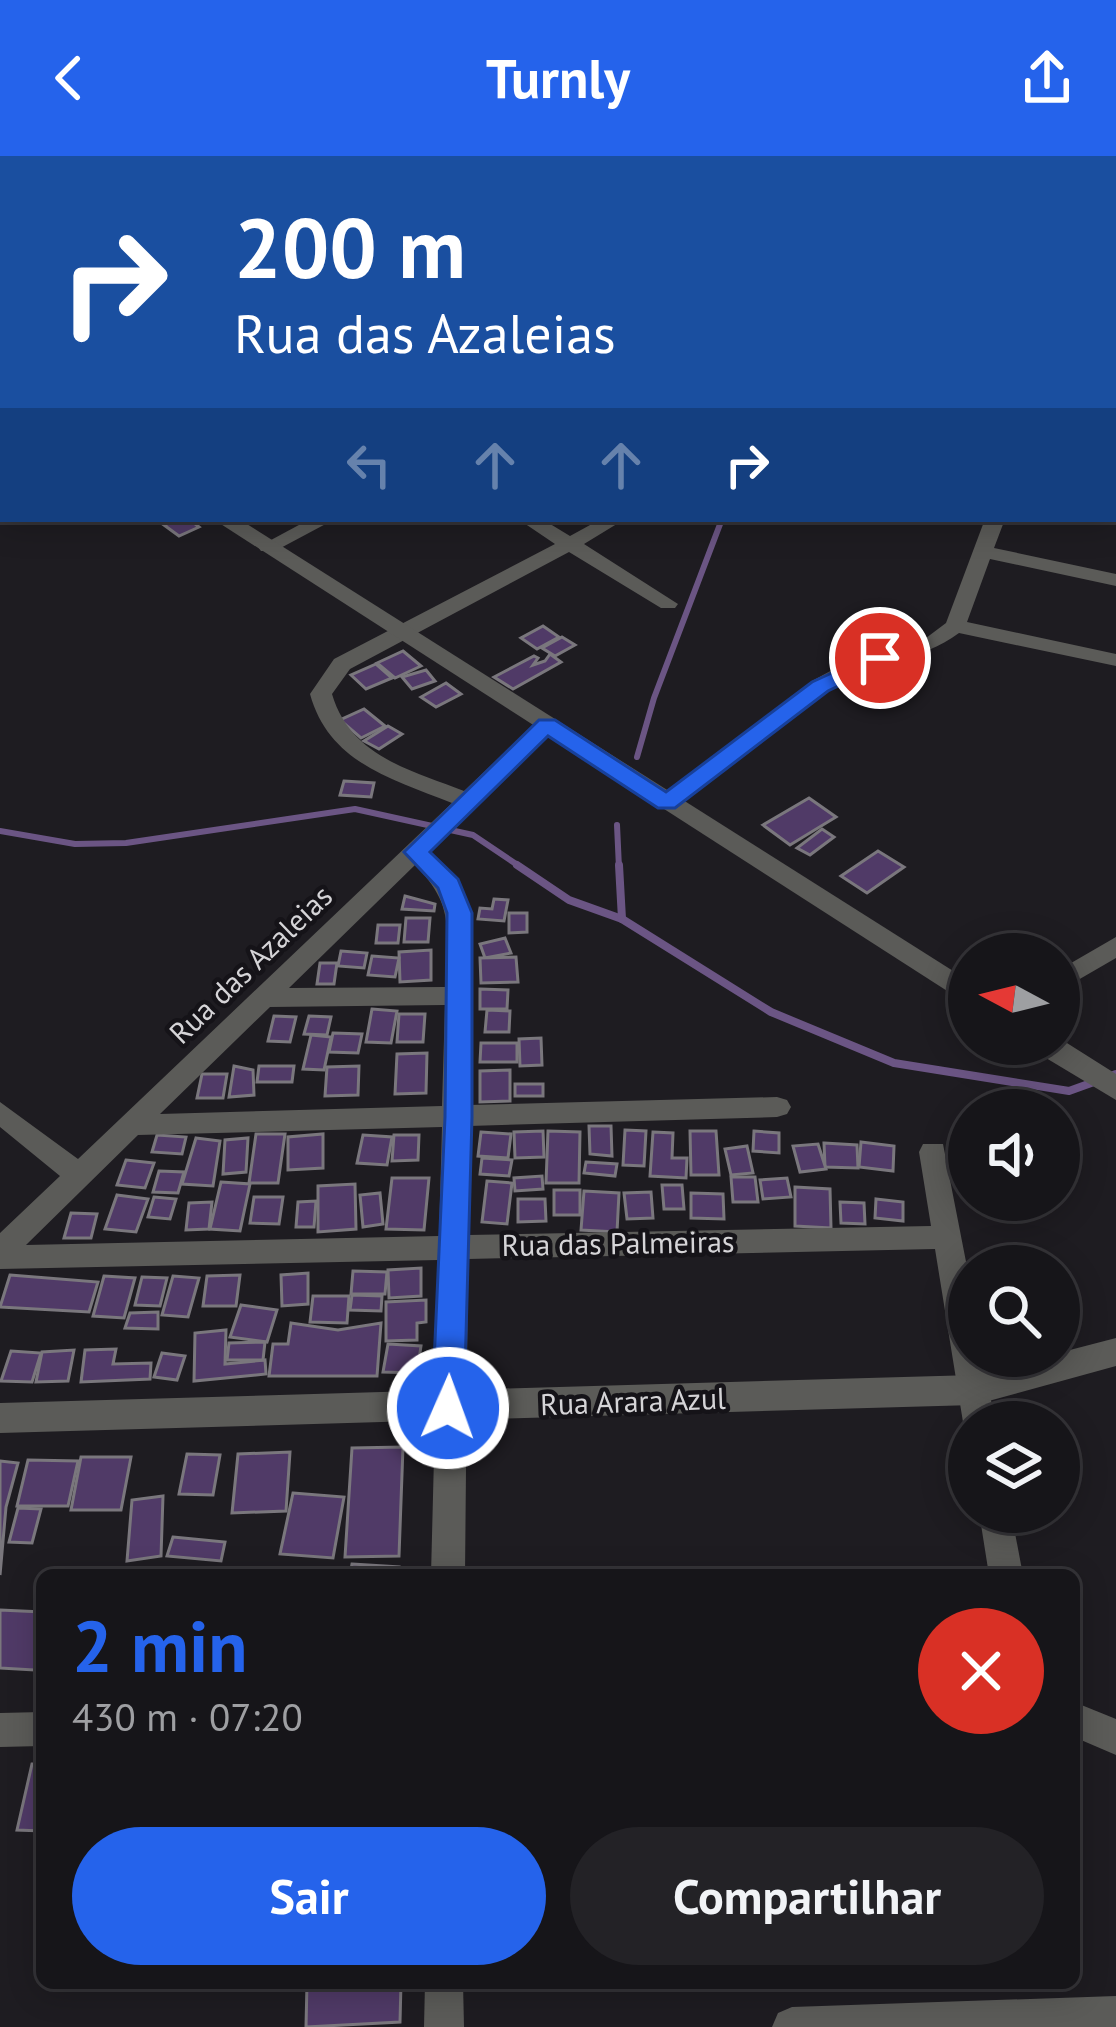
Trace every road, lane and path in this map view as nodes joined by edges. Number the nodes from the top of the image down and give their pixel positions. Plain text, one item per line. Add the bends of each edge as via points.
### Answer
1 (229, 522) edge
2 (320, 522) edge
3 (532, 522) edge
4 (610, 522) edge
5 (994, 522) edge
6 (571, 544) junction
7 (268, 547) junction
8 (984, 552) junction
9 (1116, 580) edge
10 (668, 604) dead end
11 (956, 626) junction
12 (404, 635) junction
13 (1116, 660) edge
14 (547, 725) junction
15 (666, 803) junction
16 (459, 810) junction
17 (421, 847) junction
18 (1116, 946) edge
19 (1080, 969) edge
20 (948, 982) edge
21 (457, 996) junction
22 (263, 998) junction
23 (1079, 1065) edge
24 (1114, 1088) edge
25 (777, 1108) dead end
26 (0, 1112) edge
27 (458, 1117) junction
28 (131, 1125) junction
29 (933, 1152) dead end
30 (79, 1175) junction
31 (947, 1237) junction
32 (454, 1248) junction
33 (0, 1254) edge
34 (1116, 1352) edge
35 (975, 1401) edge
36 (989, 1401) edge
37 (948, 1406) edge
38 (448, 1408) junction
39 (0, 1418) edge
40 (999, 1533) edge
41 (448, 1569) edge
42 (1005, 1569) edge
43 (1080, 1722) edge
44 (36, 1729) edge
45 (0, 1730) edge
46 (1116, 1737) edge
47 (444, 1989) edge
48 (1116, 2015) edge
49 (444, 2027) edge
50 (792, 2027) edge

1 - 7 street
2 - 7 street
3 - 6 street
4 - 6 street
5 - 8 street
6 - 10 street
6 - 12 street
7 - 12 street
8 - 9 street
8 - 11 street
11 - 13 street
11 - 15 street via 933,643 820,686
12 - 14 street
12 - 16 street via 341,664 321,694 325,718 363,757
14 - 15 street
14 - 16 street, Rua das Azaleias
15 - 20 street
16 - 17 street, Rua das Azaleias
17 - 21 street via 459,913
17 - 22 street, Rua das Azaleias
18 - 19 street
21 - 22 street
21 - 27 street
22 - 28 street, Rua das Azaleias
23 - 24 street
25 - 27 street
26 - 30 street
27 - 28 street
27 - 32 street
28 - 30 street, Rua das Azaleias
29 - 31 street
30 - 33 street, Rua das Azaleias
31 - 32 street, Rua das Palmeiras
31 - 35 street
32 - 33 street, Rua das Palmeiras
32 - 38 street
34 - 36 street, Rua Arara Azul
37 - 38 street, Rua Arara Azul
38 - 39 street, Rua Arara Azul
38 - 41 street
40 - 42 street
43 - 46 street
44 - 45 street
47 - 49 street
48 - 50 street

